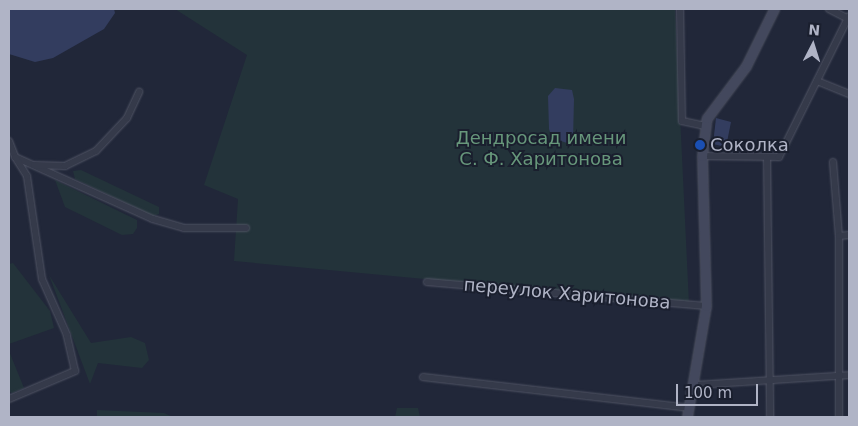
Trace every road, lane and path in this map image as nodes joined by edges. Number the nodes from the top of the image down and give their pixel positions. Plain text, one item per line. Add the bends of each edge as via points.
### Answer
1 (680, 9) edge
2 (774, 9) edge
3 (829, 9) edge
4 (849, 18) edge
5 (816, 81) junction
6 (139, 92) dead end
7 (849, 94) edge
8 (706, 126) junction
9 (9, 141) edge
10 (702, 156) junction
11 (15, 157) junction
12 (767, 157) junction
13 (832, 162) dead end
14 (30, 165) junction
15 (246, 228) dead end
16 (849, 235) edge
17 (839, 236) junction
18 (427, 282) dead end
19 (706, 306) junction
20 (838, 375) junction
21 (849, 375) edge
22 (423, 377) dead end
23 (768, 378) junction
24 (696, 384) junction
25 (9, 399) edge
26 (689, 413) edge
27 (770, 417) edge
28 (839, 417) edge

1 - 8 street via 682,120
2 - 8 street via 746,66 706,118
3 - 4 street
4 - 5 street
5 - 7 street
5 - 12 street via 779,157
6 - 14 street via 127,118 96,152 65,166
8 - 10 street
9 - 11 street
10 - 12 street
10 - 19 street
11 - 14 street
11 - 25 street via 28,176 42,279 67,335 75,371
12 - 23 street
13 - 17 street
14 - 15 street via 174,226
16 - 17 street
17 - 20 street
18 - 19 street, переулок Харитонова
19 - 24 street
20 - 21 street
20 - 23 street
20 - 28 street
22 - 26 street
23 - 24 street
23 - 27 street via 771,385
24 - 26 street

